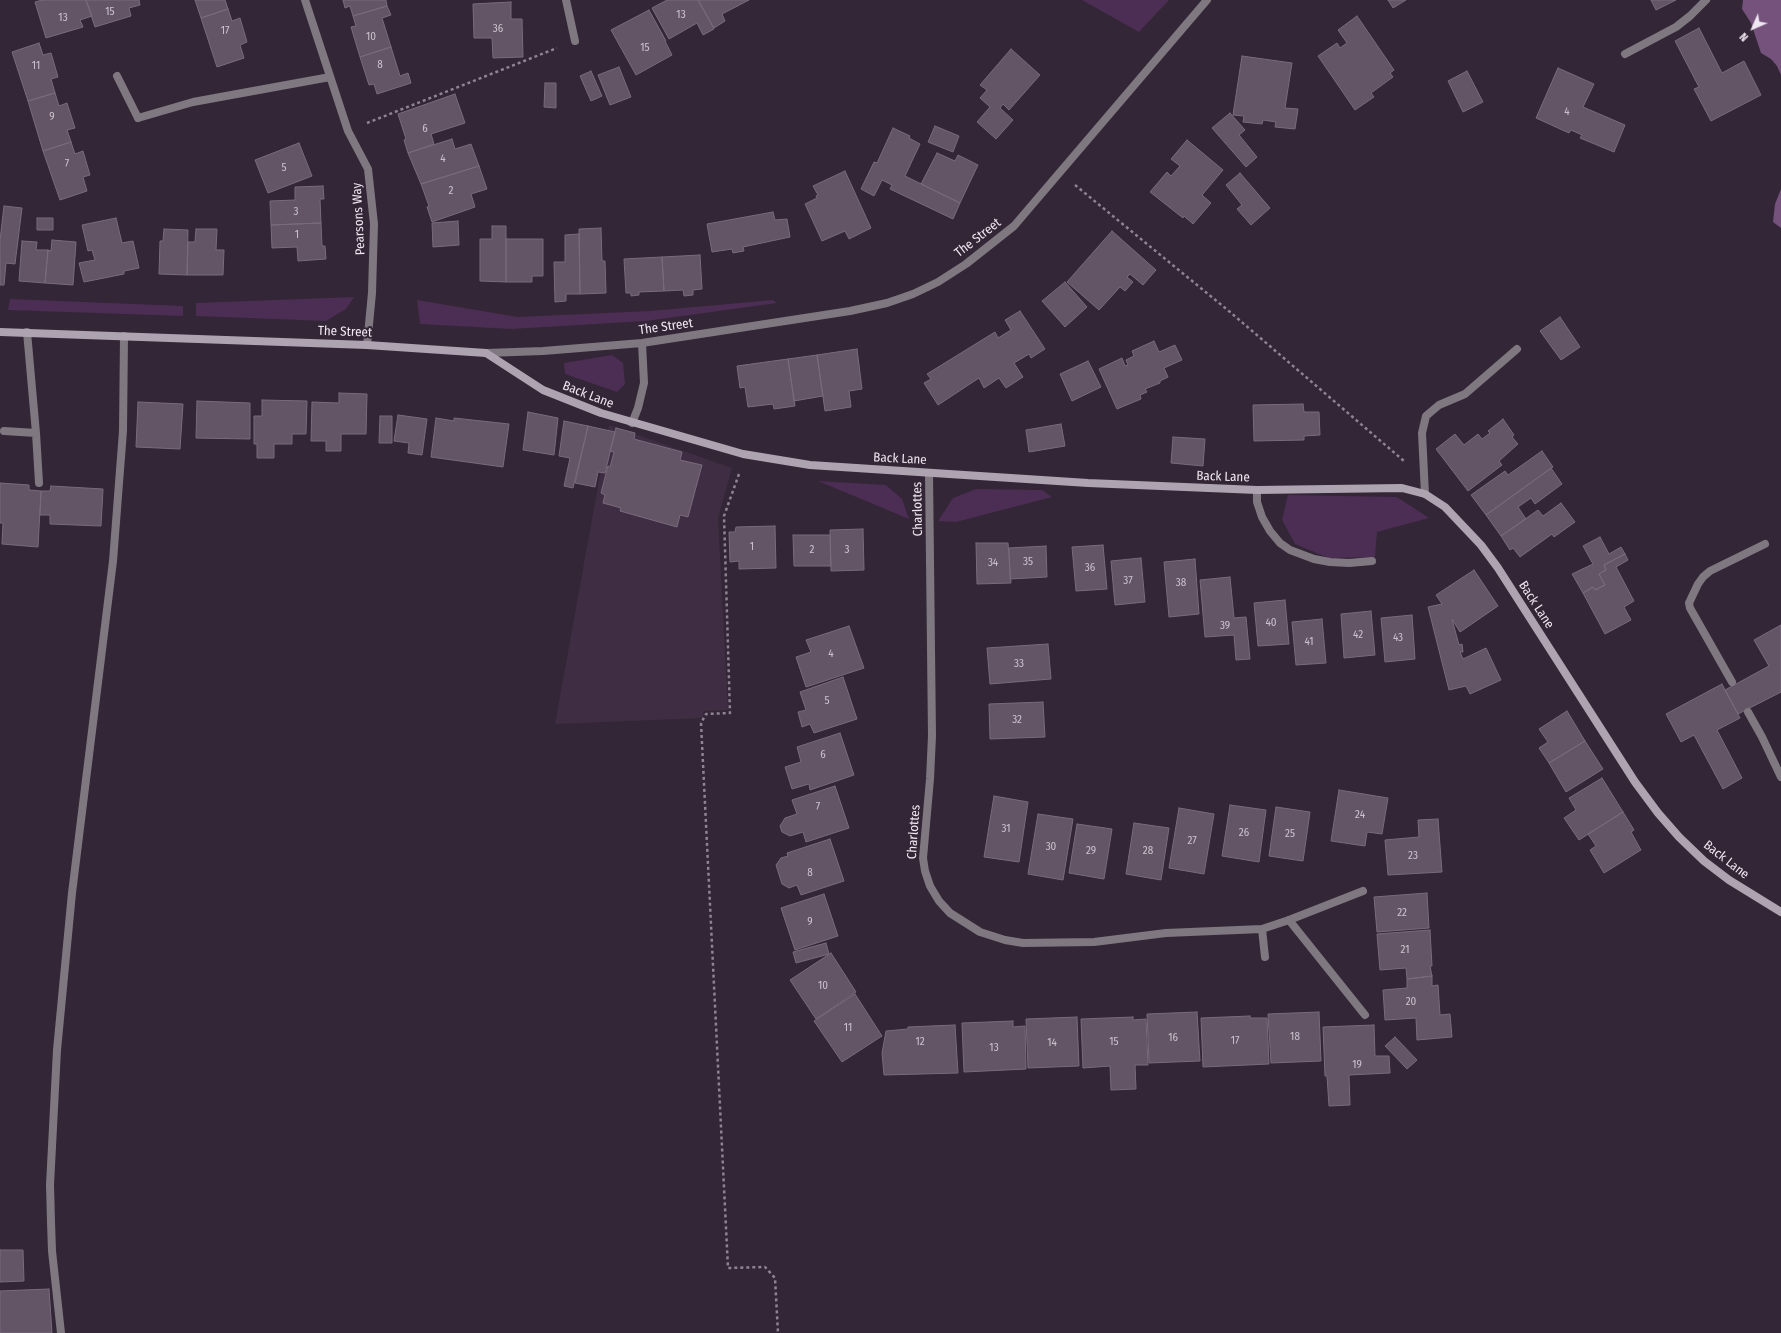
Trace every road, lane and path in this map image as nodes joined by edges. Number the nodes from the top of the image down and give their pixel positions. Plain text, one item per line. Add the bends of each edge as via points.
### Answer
1 (305, 0) edge
2 (566, 0) edge
3 (1207, 0) edge
4 (1706, 0) edge
5 (575, 41) joint
6 (1626, 54) dead end
7 (117, 76) dead end
8 (330, 76) junction
9 (348, 131) junction
10 (1061, 173) junction
11 (0, 332) edge
12 (27, 332) junction
13 (124, 336) junction
14 (642, 343) junction
15 (367, 345) junction
16 (1517, 349) dead end
17 (486, 353) junction
18 (632, 423) junction
19 (4, 431) dead end
20 (36, 433) junction
21 (743, 454) junction
22 (1408, 465) dead end
23 (929, 473) junction
24 (39, 483) dead end
25 (1257, 490) junction
26 (1425, 494) junction
27 (1765, 544) dead end
28 (1372, 561) dead end
29 (1732, 682) dead end
30 (1748, 712) dead end
31 (1781, 777) edge
32 (1363, 891) dead end
33 (1781, 912) edge
34 (1289, 920) junction
35 (1262, 929) junction
36 (1265, 957) dead end
37 (1365, 1015) dead end
38 (61, 1333) edge
39 (778, 1333) edge

1 - 8 street, Pearsons Way
2 - 5 street
3 - 10 street, The Street
4 - 6 street via 1676,27
5 - 9 path
7 - 8 street via 138,118 193,102
8 - 9 street, Pearsons Way
9 - 15 street, Pearsons Way via 368,169 374,224
10 - 14 street, The Street via 1014,226 991,245 938,282 913,294 850,311
10 - 22 path via 1230,312
11 - 12 street, The Street
12 - 13 street, The Street
12 - 20 street
13 - 15 street, The Street
13 - 38 street via 123,432 113,561 72,892 57,1050 50,1222
14 - 17 street, The Street
14 - 18 street via 644,383
15 - 17 street, The Street
16 - 26 street via 1465,394 1439,405 1426,416 1422,433
17 - 18 street, Back Lane via 543,390 583,407
18 - 21 street, Back Lane
19 - 20 street
20 - 24 street
21 - 23 street, Back Lane via 810,465
21 - 39 path via 741,469 724,516 730,714 706,714 701,723 728,1268 765,1268 775,1278
23 - 25 street, Back Lane
23 - 35 street, Charlottes via 932,736 923,858 930,886 939,901 950,913 980,932 1023,943 1094,942 1166,934
25 - 26 street, Back Lane via 1402,488
25 - 28 street via 1257,502 1262,517 1270,531 1290,550 1330,562
26 - 33 street, Back Lane via 1445,507 1481,545 1635,782 1658,813 1704,861 1729,880
27 - 29 street via 1702,577 1689,603
30 - 31 street
32 - 34 street, Charlottes
34 - 35 street, Charlottes
34 - 37 street
35 - 36 street

